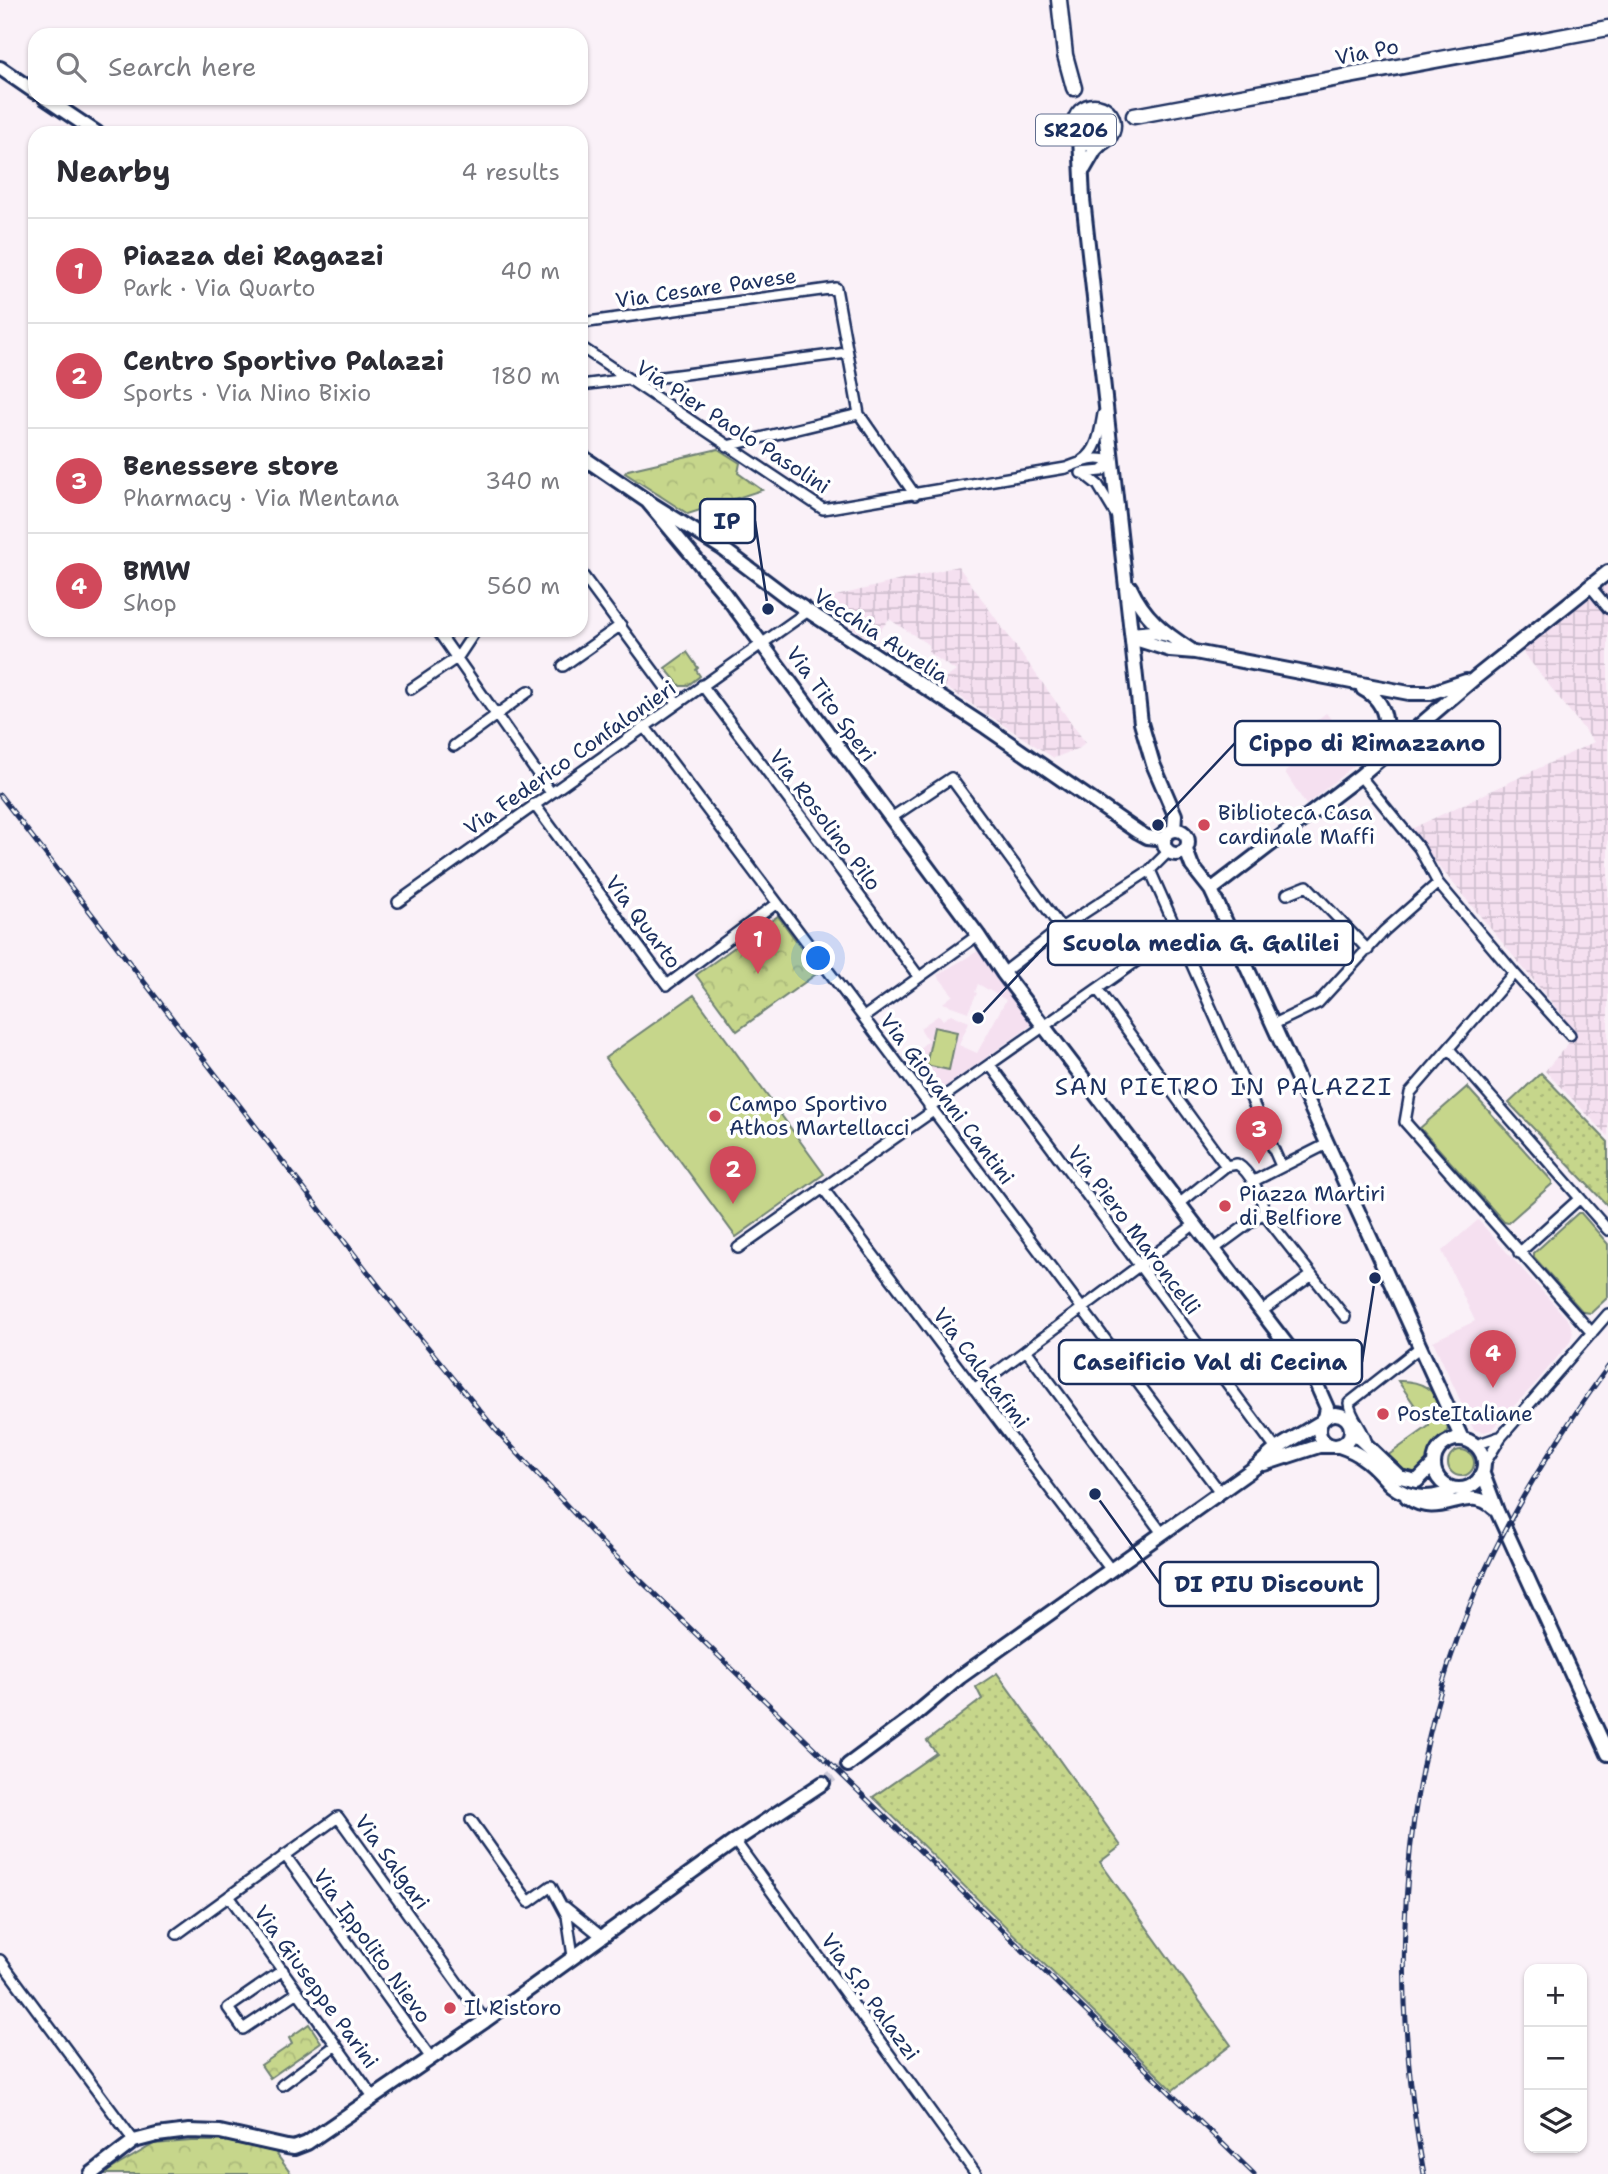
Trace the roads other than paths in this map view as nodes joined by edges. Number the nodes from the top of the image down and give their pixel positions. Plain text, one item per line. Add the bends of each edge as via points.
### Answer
1 (1059, 0) edge
2 (1608, 28) edge
3 (0, 68) edge
4 (28, 87) edge
5 (1074, 88) junction
6 (55, 105) edge
7 (1100, 107) junction
8 (1077, 116) junction
9 (1134, 116) junction
10 (86, 126) edge
11 (1080, 137) junction
12 (1108, 137) junction
13 (1082, 179) junction
14 (588, 322) edge
15 (588, 352) edge
16 (847, 353) junction
17 (629, 380) junction
18 (588, 384) edge
19 (1105, 402) junction
20 (859, 414) junction
21 (727, 446) junction
22 (588, 461) edge
23 (1080, 462) junction
24 (1112, 462) junction
25 (1066, 468) junction
26 (1081, 473) junction
27 (915, 495) junction
28 (647, 501) junction
29 (1119, 521) junction
30 (722, 548) junction
31 (704, 569) junction
32 (1608, 572) edge
33 (1125, 575) junction
34 (588, 582) edge
35 (1590, 586) junction
36 (1608, 608) edge
37 (808, 611) junction
38 (621, 625) junction
39 (1167, 635) junction
40 (1132, 636) junction
41 (442, 637) edge
42 (471, 637) edge
43 (762, 642) junction
44 (1195, 652) junction
45 (458, 657) junction
46 (563, 666) dead end
47 (1475, 678) junction
48 (1354, 684) junction
49 (702, 685) junction
50 (411, 690) dead end
51 (529, 691) dead end
52 (677, 703) junction
53 (498, 714) junction
54 (645, 727) junction
55 (454, 746) dead end
56 (1360, 776) junction
57 (551, 793) junction
58 (534, 804) junction
59 (891, 818) junction
60 (1169, 835) junction
61 (1186, 850) junction
62 (1168, 852) junction
63 (1150, 870) junction
64 (1438, 883) junction
65 (1210, 890) junction
66 (1287, 894) dead end
67 (398, 902) dead end
68 (777, 903) junction
69 (1061, 928) junction
70 (1178, 932) junction
71 (978, 935) junction
72 (1368, 950) junction
73 (1003, 973) junction
74 (1514, 973) junction
75 (919, 977) junction
76 (1098, 990) junction
77 (864, 1017) junction
78 (1274, 1024) junction
79 (1044, 1028) junction
80 (1570, 1035) dead end
81 (1449, 1049) junction
82 (989, 1066) junction
83 (931, 1109) junction
84 (1327, 1144) junction
85 (1226, 1166) junction
86 (1281, 1166) junction
87 (1252, 1182) junction
88 (822, 1187) junction
89 (1580, 1198) junction
90 (1179, 1204) junction
91 (1263, 1213) junction
92 (1195, 1224) junction
93 (1608, 1230) edge
94 (738, 1248) dead end
95 (1214, 1249) junction
96 (1520, 1253) junction
97 (1140, 1266) junction
98 (1312, 1275) junction
99 (1082, 1309) junction
100 (1262, 1311) junction
101 (1608, 1314) edge
102 (1345, 1317) dead end
103 (1592, 1333) junction
104 (1419, 1348) junction
105 (1026, 1350) junction
106 (974, 1389) junction
107 (1323, 1420) junction
108 (1351, 1426) junction
109 (1501, 1437) junction
110 (1462, 1439) junction
111 (1476, 1445) junction
112 (1336, 1446) junction
113 (1367, 1446) junction
114 (1276, 1449) junction
115 (1434, 1464) junction
116 (1257, 1466) junction
117 (1484, 1468) junction
118 (1394, 1487) junction
119 (1453, 1489) junction
120 (1220, 1492) junction
121 (1497, 1511) junction
122 (1162, 1532) junction
123 (1111, 1570) junction
124 (1608, 1754) edge
125 (848, 1765) tunnel mouth
126 (823, 1783) tunnel mouth
127 (471, 1820) dead end
128 (735, 1841) junction
129 (285, 1855) junction
130 (229, 1896) junction
131 (563, 1905) junction
132 (177, 1934) dead end
133 (601, 1936) junction
134 (573, 1956) junction
135 (0, 1960) edge
136 (283, 1970) junction
137 (298, 1992) junction
138 (485, 2021) junction
139 (336, 2045) junction
140 (431, 2058) junction
141 (282, 2085) dead end
142 (374, 2098) junction
143 (134, 2141) junction
144 (91, 2174) edge
145 (976, 2174) edge

1 - 5 main road, SR206
2 - 9 main road, Via Po
3 - 4 main road
5 - 7 main road, SR206
5 - 8 main road, SR206
6 - 10 main road
7 - 8 main road, SR206 via 1085,107
7 - 9 main road, Via Po
7 - 12 main road, SR206 via 1113,120
8 - 11 main road, SR206 via 1075,127
9 - 12 main road, Via Po
11 - 12 main road, SR206 via 1090,144
11 - 13 main road
12 - 13 main road via 1085,164
13 - 19 main road
14 - 16 street, Via Cesare Pavese via 836,288
15 - 17 street, Via Pier Paolo Pasolini
16 - 17 street
16 - 20 street
17 - 18 street
17 - 21 street, Via Pier Paolo Pasolini
19 - 23 street via 1095,448
19 - 24 main road
20 - 21 street
20 - 27 street
21 - 27 street, Via Pier Paolo Pasolini via 823,509
22 - 28 main road, Vecchia Aurelia
23 - 24 street via 1102,458
23 - 25 street, Via Pier Paolo Pasolini
24 - 26 street via 1102,471
24 - 29 main road
25 - 26 street
25 - 27 street, Via Pier Paolo Pasolini
26 - 29 street via 1098,485
28 - 30 main road, Vecchia Aurelia
28 - 31 main road, Via Tito Speri
29 - 33 main road
30 - 31 main road via 704,554
30 - 37 main road, Vecchia Aurelia
31 - 43 main road, Via Tito Speri
32 - 35 main road
33 - 39 main road via 1138,604
33 - 40 main road
34 - 38 street
35 - 36 street
35 - 47 main road
37 - 43 street, Via Federico Confalonieri
37 - 60 main road, Vecchia Aurelia via 1138,832 1147,837
38 - 46 street
38 - 52 street
39 - 40 main road
39 - 44 main road
40 - 44 main road via 1170,650
40 - 60 main road via 1145,743 1175,815
41 - 45 street
42 - 45 street
43 - 49 street, Via Federico Confalonieri
43 - 59 main road, Via Tito Speri
44 - 48 main road
45 - 50 street
45 - 53 street
47 - 48 main road via 1430,693
47 - 56 main road
48 - 56 main road via 1379,701 1386,726 1377,755
49 - 52 street, Via Federico Confalonieri
49 - 75 street, Via Rosolino Pilo
51 - 53 street
52 - 54 street, Via Federico Confalonieri
53 - 55 street
53 - 57 street
54 - 57 street, Via Federico Confalonieri
54 - 68 street, Via Giovanni Cantini
56 - 64 street via 1419,848
56 - 65 main road
57 - 58 street, Via Federico Confalonieri
58 - 67 street, Via Federico Confalonieri
58 - 68 street, Via Quarto via 667,985
59 - 69 street via 951,778
59 - 71 main road, Via Tito Speri
60 - 61 main road via 1181,831 1187,836
60 - 62 main road via 1164,846
61 - 62 main road via 1177,855
61 - 65 main road
62 - 63 street
63 - 69 street
63 - 70 street
64 - 72 street
64 - 74 street
65 - 78 main road
66 - 72 street via 1307,886
68 - 77 street, Via Giovanni Cantini
69 - 73 street
70 - 76 street
70 - 86 street
71 - 73 main road, Via Tito Speri
71 - 75 street
72 - 78 street via 1318,1003
73 - 79 main road, Via Tito Speri
74 - 80 street
74 - 81 street
75 - 77 street
76 - 79 street
76 - 85 street
77 - 83 street, Via Giovanni Cantini
78 - 84 main road
79 - 82 street
79 - 90 main road, Via Tito Speri
81 - 89 street
81 - 96 street via 1410,1093 1405,1122
82 - 83 street
82 - 97 street, Via Piero Maroncelli
83 - 88 street
83 - 99 street, Via Giovanni Cantini
84 - 86 street
84 - 104 main road
85 - 87 street via 1240,1165
85 - 90 street
86 - 87 street
87 - 91 street via 1264,1205
88 - 94 street
88 - 106 street, Via Calatafimi
89 - 93 street
89 - 96 street
90 - 92 main road, Via Tito Speri
91 - 95 street
91 - 98 street
92 - 95 main road, Via Tito Speri
92 - 97 street
95 - 100 main road, Via Tito Speri
96 - 103 street
97 - 99 street
97 - 114 street, Via Piero Maroncelli
98 - 100 street
98 - 102 street
99 - 105 street
99 - 120 street, Via Giovanni Cantini
100 - 107 main road, Via Tito Speri via 1316,1383 1327,1408
101 - 103 street
103 - 109 street
104 - 110 main road
104 - 113 street via 1349,1403
105 - 106 street
105 - 122 street
106 - 123 street, Via Calatafimi
107 - 108 main road via 1340,1415
107 - 112 main road via 1321,1437
107 - 114 main road
108 - 112 main road via 1350,1436
108 - 113 main road
109 - 111 street
109 - 117 street
110 - 111 main road
110 - 115 main road via 1440,1448
111 - 117 main road
112 - 116 main road via 1319,1446
112 - 118 main road via 1365,1459
113 - 115 main road via 1407,1480 1417,1481
114 - 116 main road
115 - 119 main road via 1439,1480
116 - 120 main road
117 - 119 main road via 1474,1485
117 - 121 main road
118 - 119 main road via 1421,1497
118 - 121 main road via 1419,1505 1480,1499
120 - 122 main road
121 - 124 main road
122 - 123 main road
123 - 125 main road via 960,1677
126 - 128 main road
127 - 131 street via 530,1902 551,1886
128 - 133 main road
128 - 145 street, Via S.P. Palazzi
129 - 130 street, Via Salgari
129 - 138 street, Via Salgari via 338,1816
129 - 140 street, Via Ippolito Nievo
130 - 132 street, Via Salgari
130 - 136 street, Via Giuseppe Parini
131 - 133 street
131 - 134 street
133 - 134 main road
134 - 138 main road
135 - 143 street
136 - 137 street, Via Giuseppe Parini
136 - 137 street via 228,2008 243,2029
137 - 139 street, Via Giuseppe Parini
138 - 140 main road
139 - 141 street
139 - 142 street, Via Giuseppe Parini
140 - 142 main road
142 - 143 main road via 294,2148 201,2131 157,2134
143 - 144 main road

